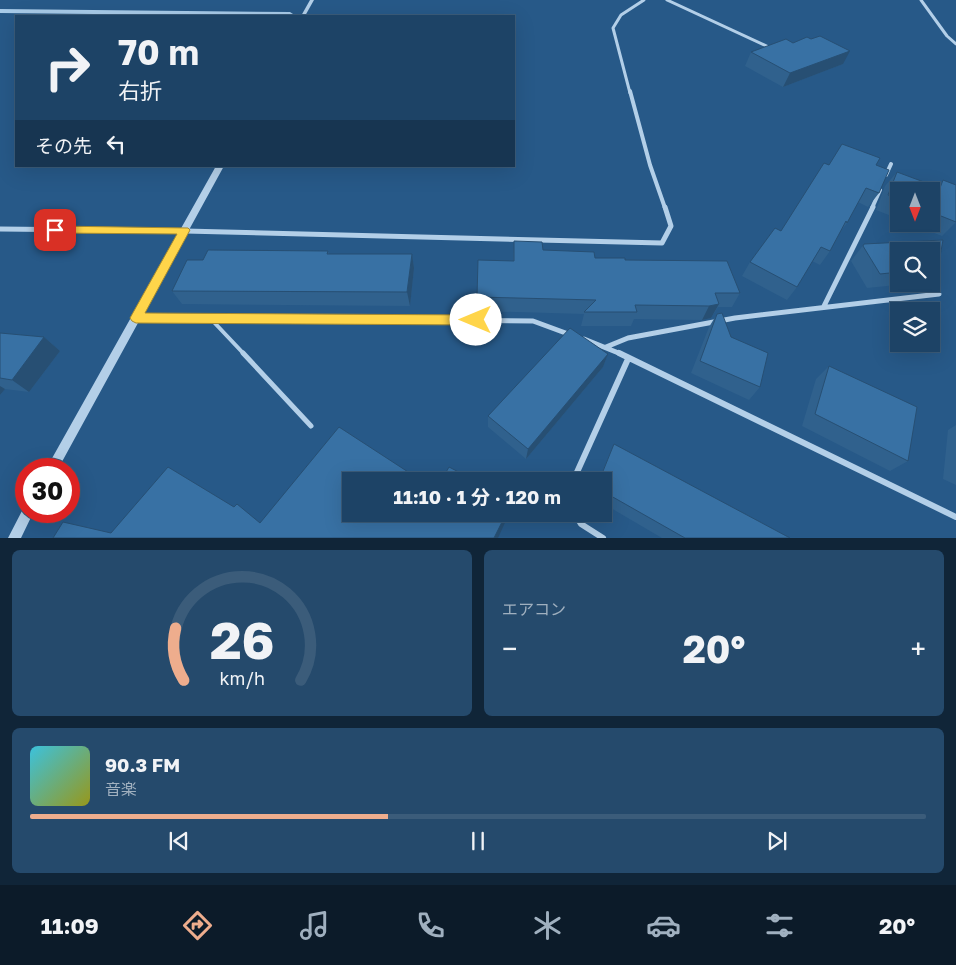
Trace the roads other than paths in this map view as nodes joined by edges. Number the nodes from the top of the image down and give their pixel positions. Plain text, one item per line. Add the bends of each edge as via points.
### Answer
1 (312, 0) edge
2 (644, 0) edge
3 (667, 0) edge
4 (921, 0) edge
5 (304, 15) edge
6 (956, 44) edge
7 (774, 49) edge
8 (891, 164) dead end
9 (219, 167) edge
10 (0, 229) edge
11 (185, 230) junction
12 (939, 294) dead end
13 (824, 306) junction
14 (136, 318) junction
15 (210, 318) junction
16 (606, 348) junction
17 (628, 359) junction
18 (312, 426) dead end
19 (58, 458) edge
20 (577, 472) edge
21 (956, 518) edge
22 (580, 522) edge
23 (22, 523) edge
24 (14, 538) edge
25 (603, 538) edge

1 - 5 street
2 - 11 street via 621,15 613,28 650,165 671,226 662,243
3 - 7 street
4 - 6 street via 946,36
8 - 13 street via 867,221
9 - 11 street
10 - 11 street
11 - 14 street
12 - 13 street
13 - 16 street via 647,334
14 - 15 street
14 - 19 street
15 - 16 street via 533,321
15 - 18 lane
16 - 17 street
17 - 20 street
17 - 21 street
22 - 25 street
23 - 24 street

